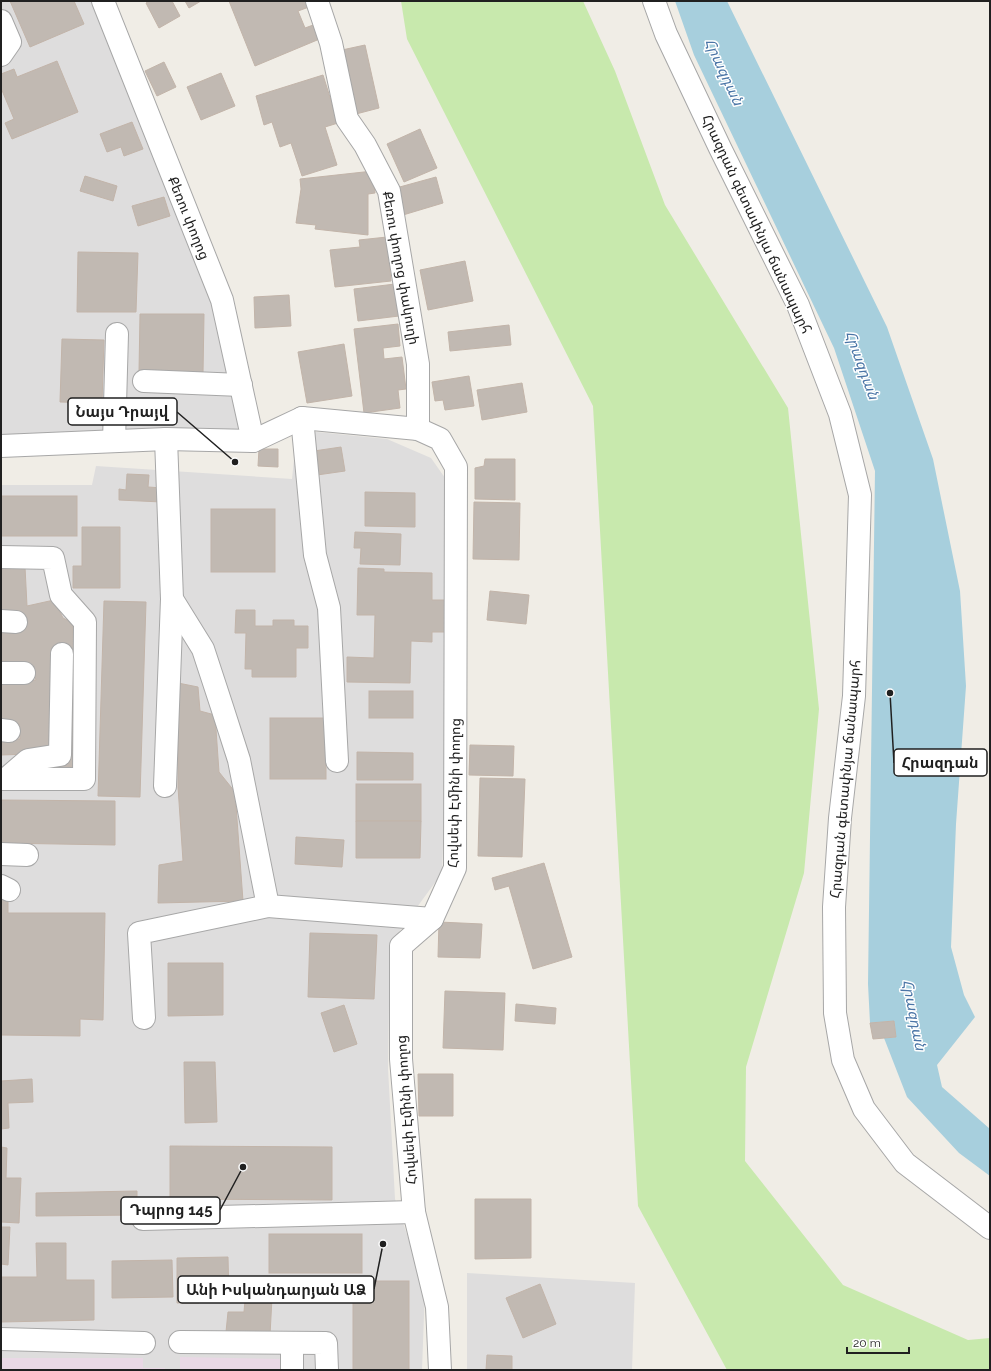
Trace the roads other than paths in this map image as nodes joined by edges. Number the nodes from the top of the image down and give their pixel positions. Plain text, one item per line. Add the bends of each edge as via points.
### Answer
1 (103, 1) edge
2 (317, 1) edge
3 (654, 1) edge
4 (1, 21) edge
5 (1, 56) edge
6 (116, 334) dead end
7 (144, 382) dead end
8 (241, 386) junction
9 (302, 418) junction
10 (418, 429) junction
11 (166, 439) junction
12 (114, 441) junction
13 (254, 441) junction
14 (1, 446) edge
15 (1, 557) edge
16 (172, 598) junction
17 (62, 654) dead end
18 (1, 672) edge
19 (24, 673) dead end
20 (338, 761) dead end
21 (4, 779) edge
22 (165, 786) dead end
23 (1, 854) edge
24 (27, 855) dead end
25 (268, 906) junction
26 (432, 920) junction
27 (144, 1018) dead end
28 (414, 1212) junction
29 (143, 1219) dead end
30 (990, 1228) edge
31 (1, 1340) edge
32 (180, 1342) dead end
33 (144, 1343) dead end
34 (292, 1343) junction
35 (292, 1370) edge
36 (327, 1370) edge
37 (440, 1370) edge

1 - 8 street, Քեռու փողոց via 222,300
2 - 10 street, Քեռու փողոց փակուղի via 331,43 347,119 365,145 389,191 418,364
3 - 30 street, Հրազդան գետափնյա ճանապարհ via 666,34 798,305 840,414 860,495 854,696 840,818 834,907 835,1013 843,1060 864,1109 905,1163
4 - 5 street via 10,42
6 - 12 street
7 - 8 street
8 - 13 street, Քեռու փողոց
9 - 10 street, Հովսեփ Էմինի փողոց
9 - 13 street
9 - 20 street via 315,554 329,608
10 - 26 street, Հովսեփ Էմինի փողոց via 440,439 456,467 454,868
11 - 12 street
11 - 13 street
11 - 16 street
12 - 14 street
15 - 21 street via 53,558 61,595 85,622 84,779
16 - 22 street
16 - 25 street via 203,649 239,760
17 - 21 street via 60,755 28,760
18 - 19 street
23 - 24 street
25 - 26 street
25 - 27 street via 139,933
26 - 28 street, Հովսեփ Էմինի փողոց via 401,946 401,1059
28 - 29 street
28 - 37 street, Հովսեփ Էմինի փողոց via 437,1307
31 - 33 street
32 - 34 street
34 - 35 street
34 - 36 street via 326,1343

